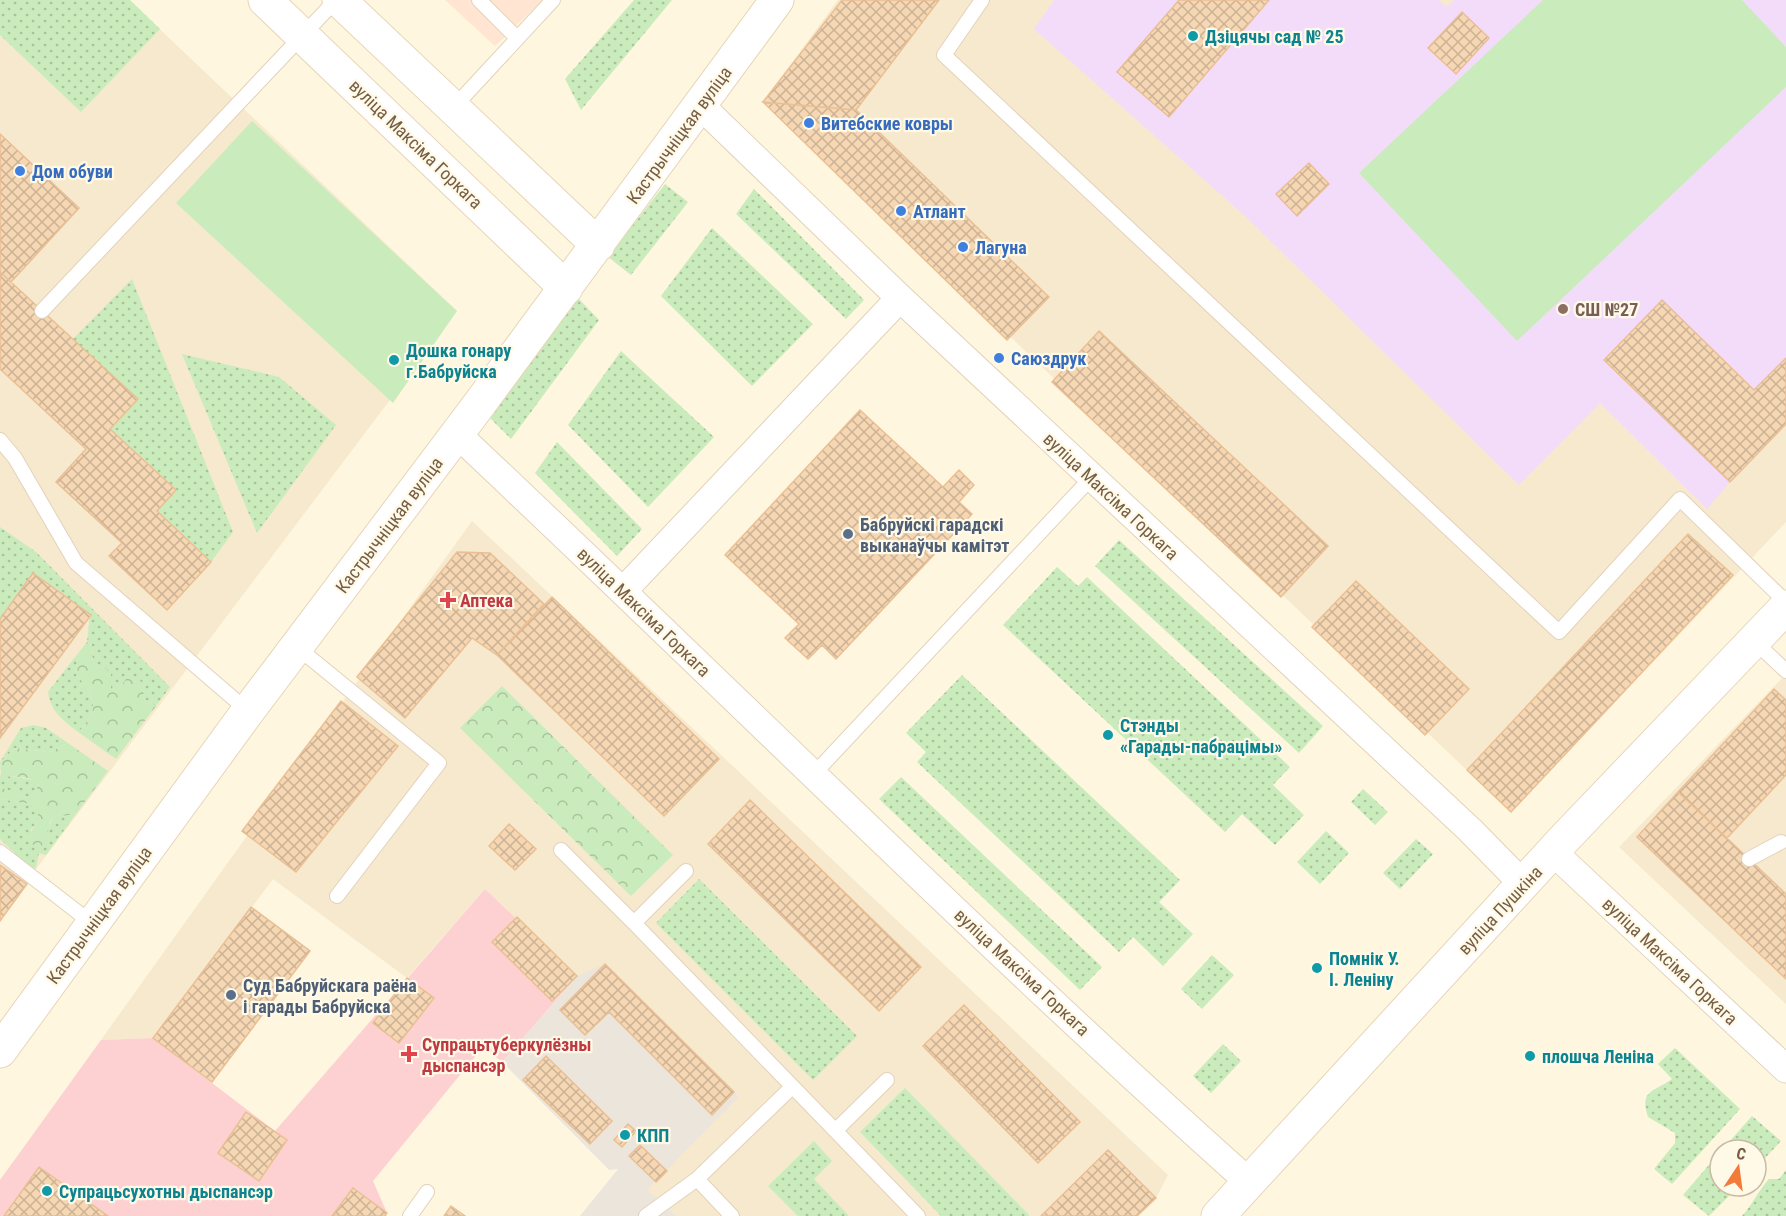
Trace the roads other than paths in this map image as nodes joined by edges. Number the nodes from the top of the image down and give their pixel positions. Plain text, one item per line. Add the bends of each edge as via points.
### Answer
1 (265, 0) edge
2 (338, 0) edge
3 (479, 0) edge
4 (553, 0) edge
5 (777, 0) edge
6 (982, 0) edge
7 (302, 36) junction
8 (517, 38) junction
9 (701, 106) junction
10 (453, 108) junction
11 (598, 245) junction
12 (566, 288) junction
13 (900, 298) junction
14 (42, 310) dead end
15 (457, 434) junction
16 (0, 440) edge
17 (1092, 477) junction
18 (623, 591) junction
19 (1786, 602) edge
20 (1786, 607) edge
21 (1754, 641) junction
22 (297, 648) junction
23 (1786, 671) edge
24 (248, 711) junction
25 (812, 776) junction
26 (1784, 841) edge
27 (561, 850) dead end
28 (0, 852) edge
29 (1553, 852) junction
30 (1749, 859) dead end
31 (686, 871) dead end
32 (1523, 884) junction
33 (337, 896) dead end
34 (634, 923) junction
35 (93, 924) junction
36 (0, 1051) edge
37 (1786, 1069) edge
38 (887, 1080) dead end
39 (792, 1087) junction
40 (836, 1130) junction
41 (697, 1179) junction
42 (1250, 1183) junction
43 (428, 1192) dead end
44 (410, 1216) edge
45 (646, 1216) edge
46 (732, 1216) edge
47 (918, 1216) edge
48 (1218, 1216) edge

1 - 7 main road, вуліца Максіма Горкага
2 - 7 lane
2 - 10 main road
3 - 8 lane
4 - 8 lane
5 - 9 main road, Кастрычніцкая вуліца
6 - 19 lane via 944,55 1559,632 1680,500
7 - 12 main road, вуліца Максіма Горкага
7 - 14 lane
8 - 10 lane
9 - 11 main road, Кастрычніцкая вуліца
9 - 13 street, вуліца Максіма Горкага
10 - 11 main road
11 - 12 main road, Кастрычніцкая вуліца
12 - 15 main road, Кастрычніцкая вуліца
13 - 17 street, вуліца Максіма Горкага
13 - 18 street
15 - 18 street, вуліца Максіма Горкага
15 - 22 main road, Кастрычніцкая вуліца
16 - 24 lane via 15,458 76,563
17 - 25 lane
17 - 32 street, вуліца Максіма Горкага
18 - 25 street, вуліца Максіма Горкага
20 - 21 main road, вуліца Пушкіна
21 - 23 lane
21 - 29 main road, вуліца Пушкіна
22 - 24 main road, Кастрычніцкая вуліца
22 - 33 lane via 439,763
24 - 35 main road, Кастрычніцкая вуліца
25 - 42 street, вуліца Максіма Горкага
26 - 30 lane
27 - 34 lane
28 - 35 lane
29 - 32 main road, вуліца Пушкіна
29 - 37 street, вуліца Максіма Горкага
31 - 34 lane
32 - 42 main road, вуліца Пушкіна
34 - 39 lane
35 - 36 main road, Кастрычніцкая вуліца
38 - 40 lane
39 - 40 lane
39 - 41 lane
40 - 47 lane
41 - 45 lane
41 - 46 lane
42 - 48 main road, вуліца Пушкіна
43 - 44 lane

